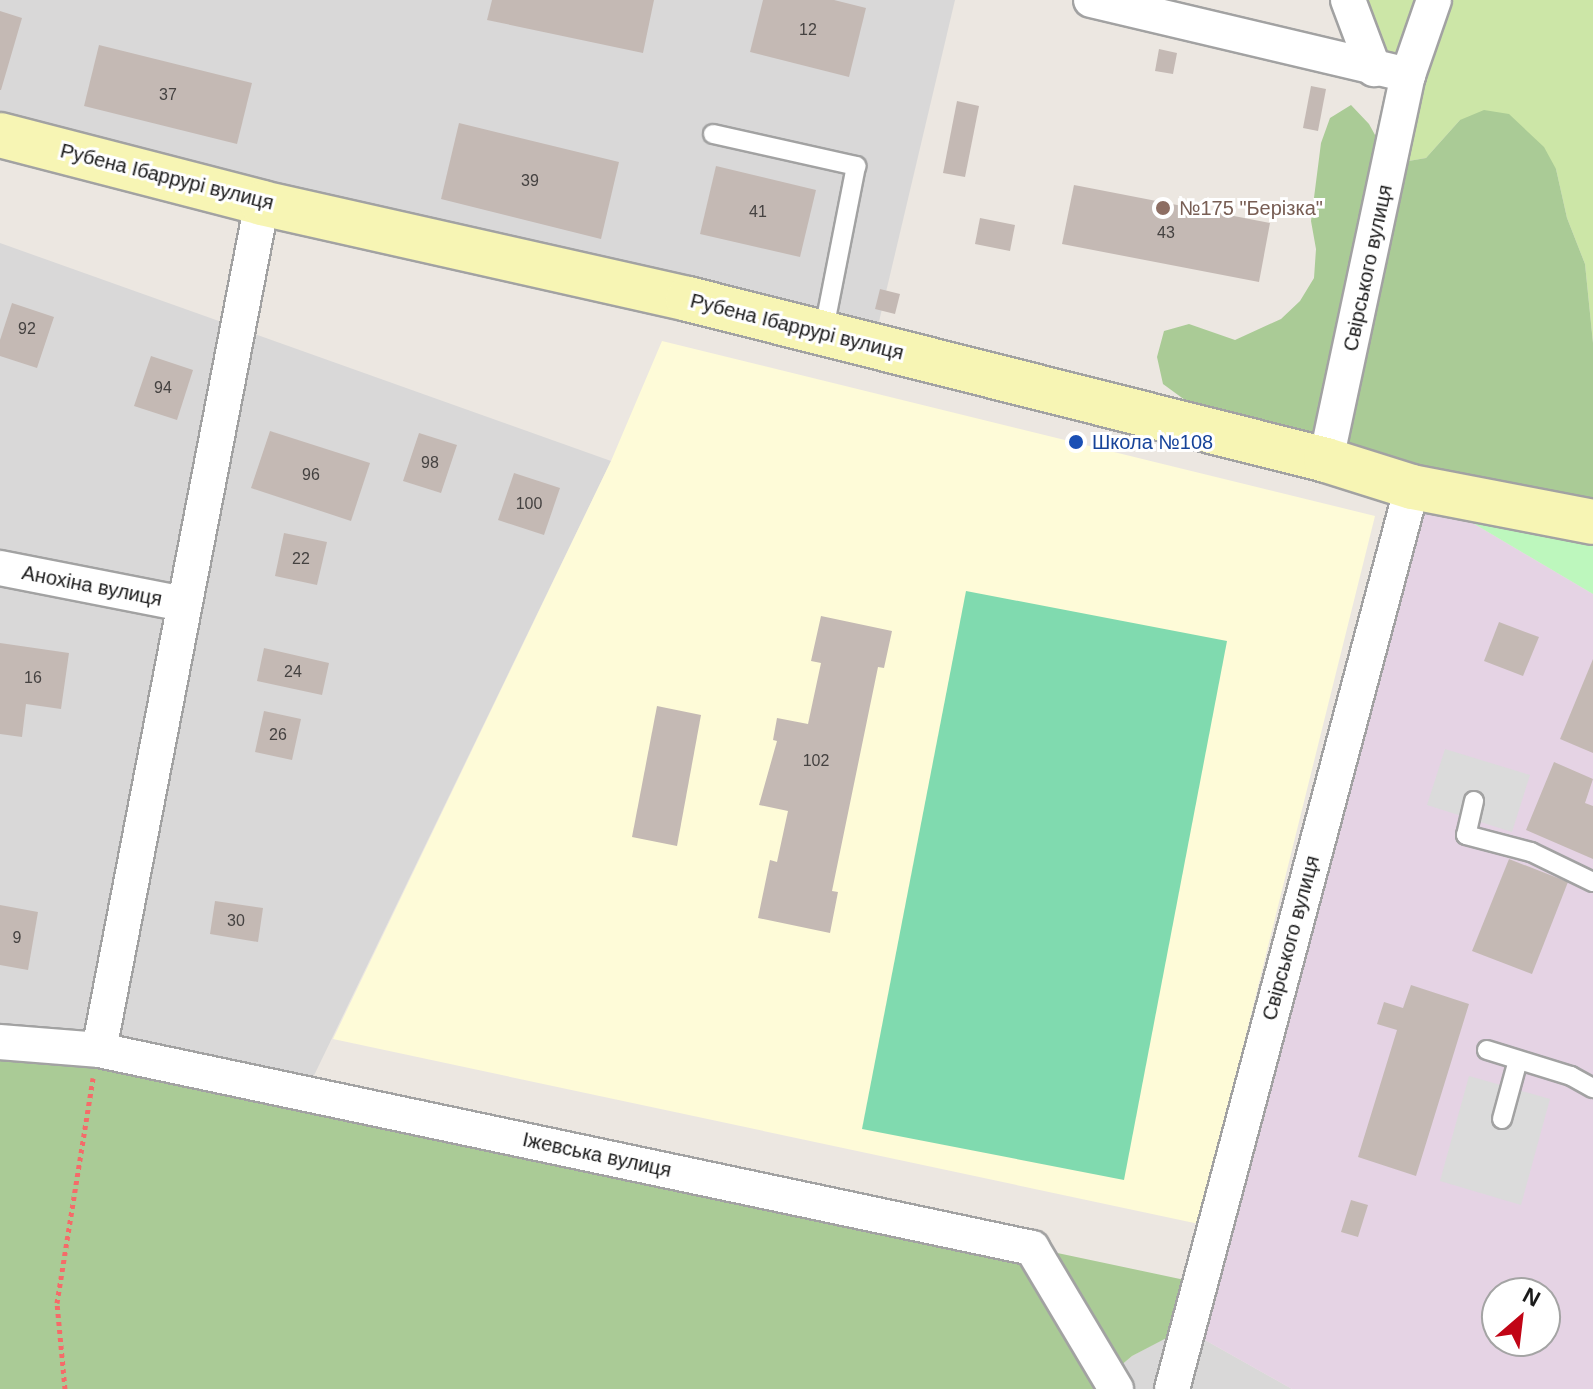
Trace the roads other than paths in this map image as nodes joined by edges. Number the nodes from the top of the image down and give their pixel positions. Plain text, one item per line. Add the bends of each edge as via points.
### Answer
1 (1091, 0) edge
2 (1348, 0) edge
3 (1434, 0) edge
4 (1374, 69) junction
5 (1408, 75) junction
6 (713, 134) dead end
7 (0, 135) edge
8 (262, 203) junction
9 (823, 334) junction
10 (1326, 460) junction
11 (1412, 487) junction
12 (1593, 522) edge
13 (0, 568) edge
14 (184, 604) junction
15 (1474, 801) dead end
16 (1593, 882) edge
17 (0, 1042) edge
18 (99, 1050) junction
19 (1487, 1050) dead end
20 (1518, 1060) junction
21 (1593, 1088) edge
22 (1502, 1119) dead end
23 (1116, 1389) edge
24 (1172, 1389) edge

1 - 4 street
2 - 4 street
3 - 5 street, Свірського вулиця
4 - 5 street
5 - 10 street, Свірського вулиця
6 - 9 lane via 856,166
7 - 8 main road, Рубена Ібаррурі вулиця
8 - 9 main road, Рубена Ібаррурі вулиця
8 - 14 street
9 - 10 main road, Рубена Ібаррурі вулиця
10 - 11 main road, Рубена Ібаррурі вулиця
11 - 12 main road, Рубена Ібаррурі вулиця
11 - 24 street, Свірського вулиця
13 - 14 street, Анохіна вулиця
14 - 18 street
15 - 16 lane via 1466,835 1531,852
17 - 18 street, Іжевська вулиця
18 - 23 street, Іжевська вулиця via 1032,1248
19 - 20 lane
20 - 21 lane
20 - 22 lane

